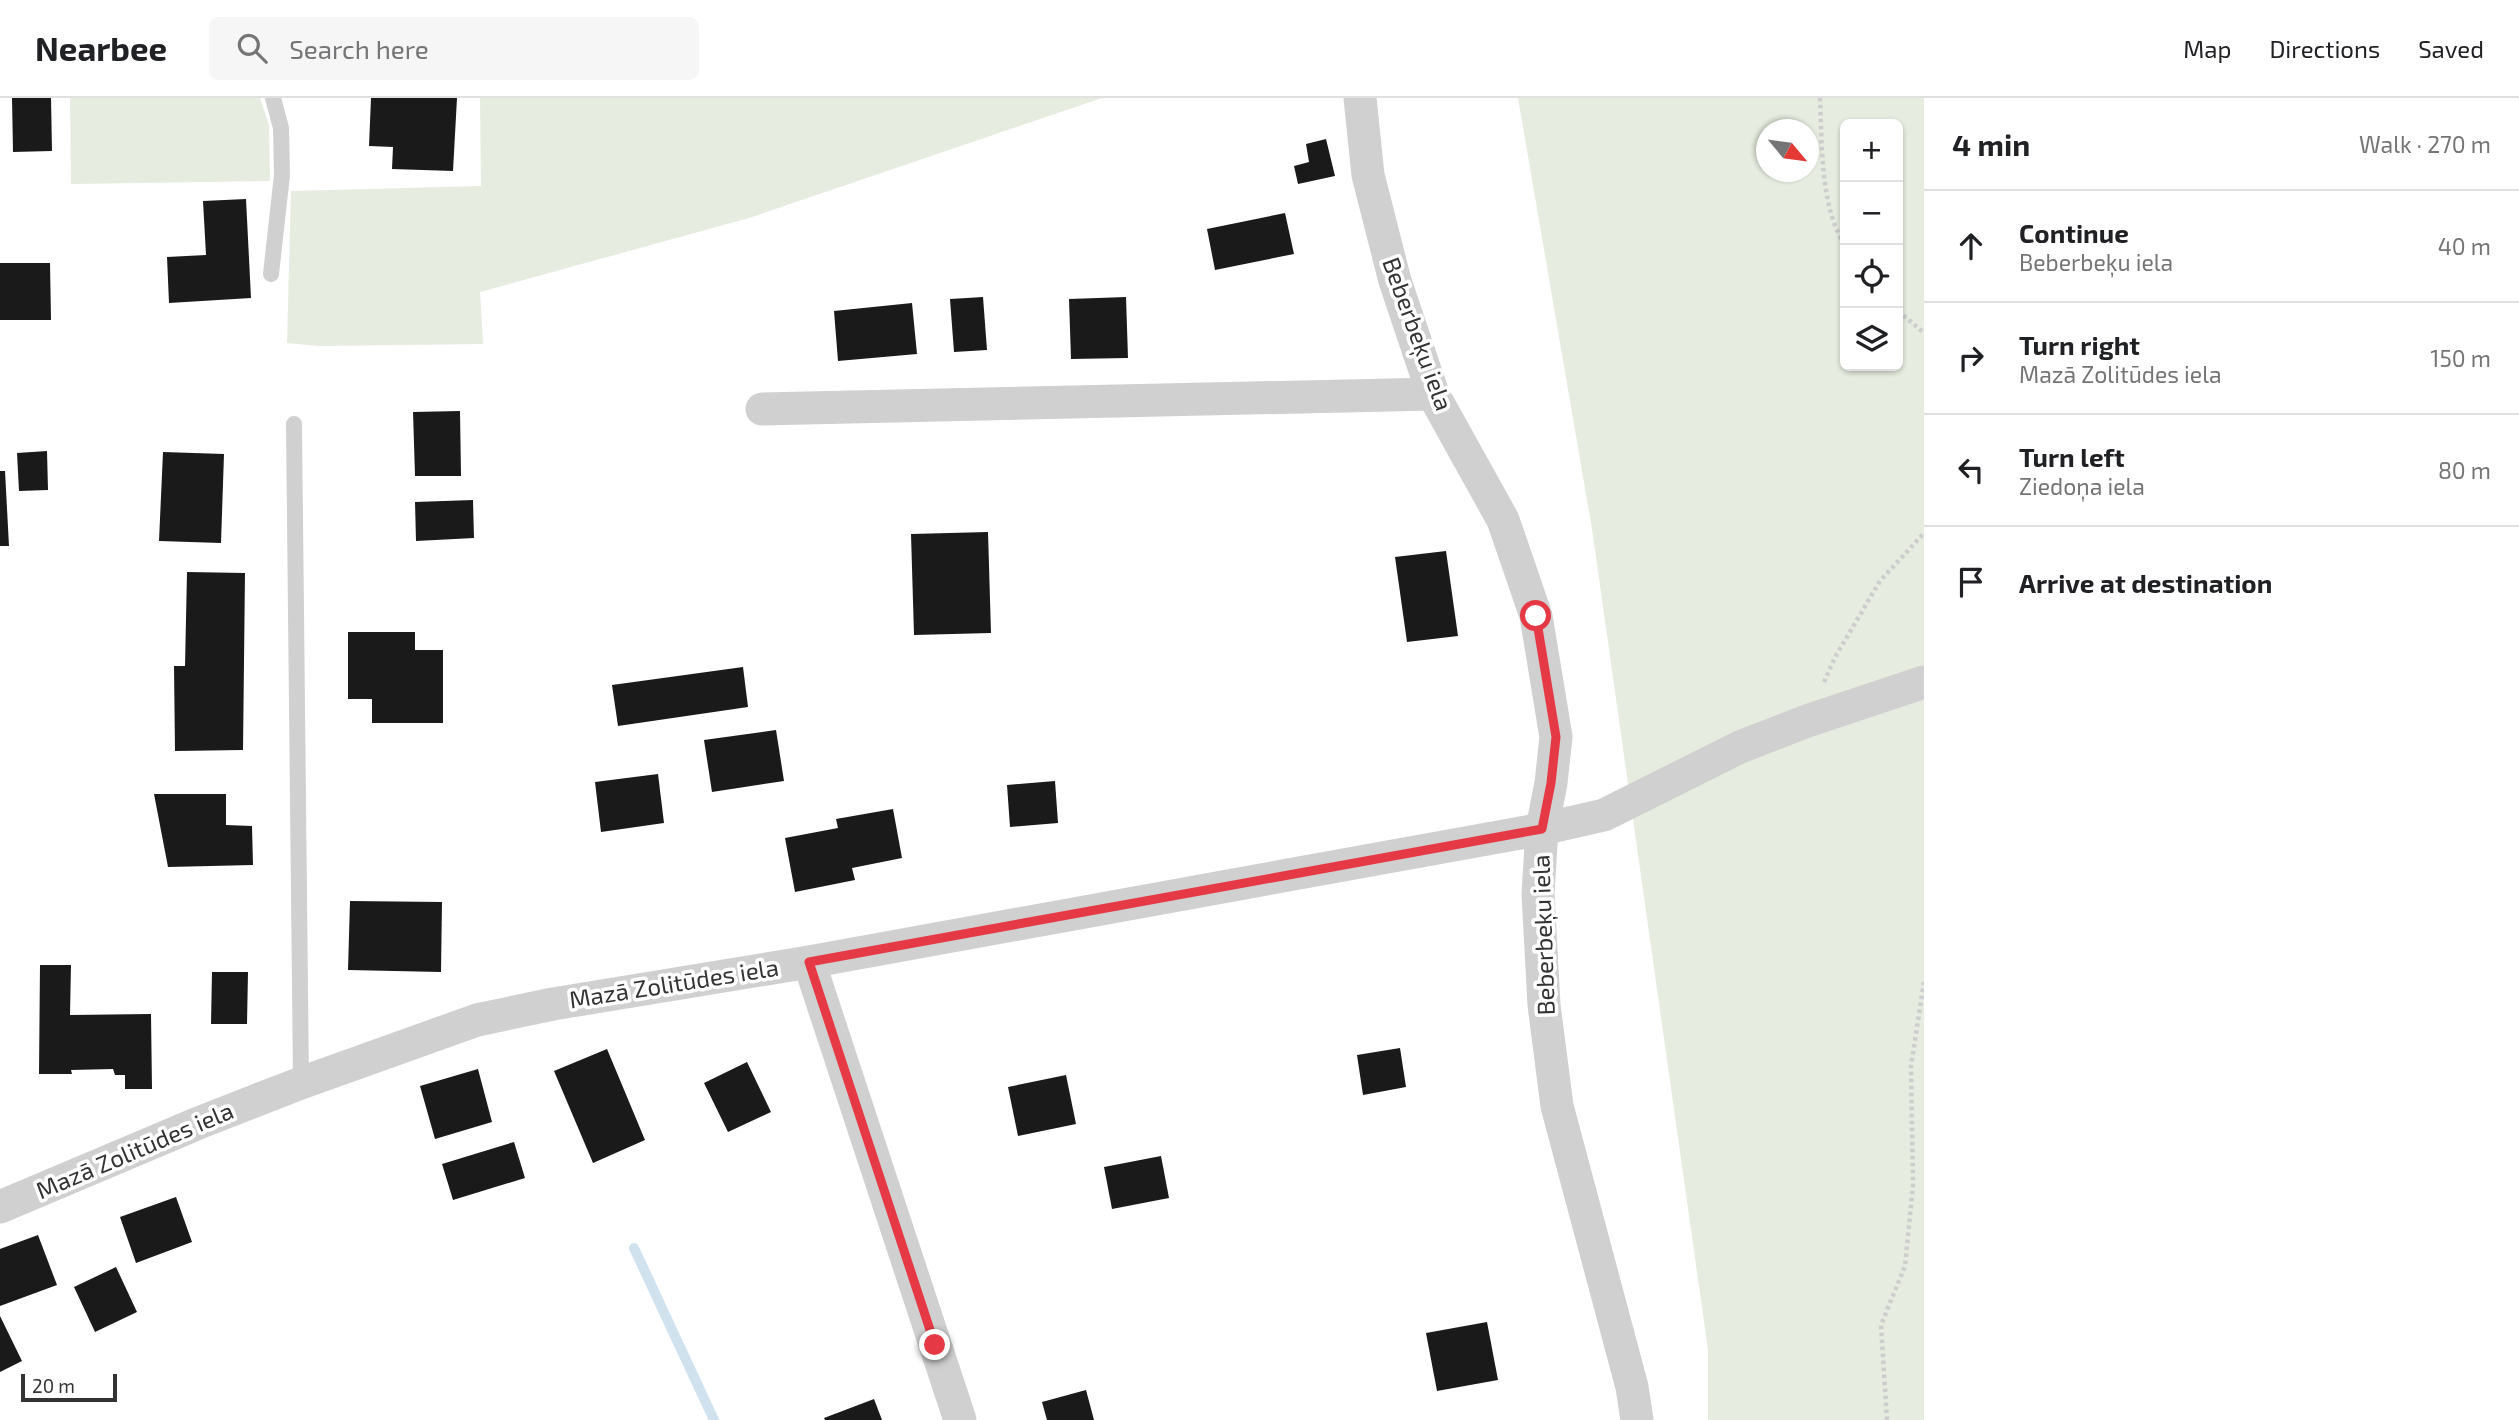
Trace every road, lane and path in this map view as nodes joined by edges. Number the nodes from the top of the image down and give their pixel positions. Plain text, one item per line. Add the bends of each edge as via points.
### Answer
1 (273, 98) edge
2 (1360, 98) edge
3 (1820, 98) edge
4 (1840, 237) edge
5 (271, 274) dead end
6 (1903, 315) edge
7 (1924, 333) edge
8 (1433, 394) junction
9 (762, 409) dead end
10 (294, 424) dead end
11 (1924, 533) edge
12 (1924, 682) edge
13 (1807, 721) junction
14 (1542, 829) junction
15 (809, 962) junction
16 (1924, 982) edge
17 (302, 1083) junction
18 (0, 1207) edge
19 (960, 1420) edge
20 (1637, 1420) edge
21 (1886, 1420) edge

1 - 5 lane via 281,128 282,175
2 - 8 street, Beberbeķu iela via 1368,175 1395,281
3 - 4 path via 1824,178
6 - 7 path
8 - 9 street
8 - 14 street, Beberbeķu iela via 1503,520 1536,616 1556,737
10 - 17 lane
11 - 13 path via 1880,581 1835,657
12 - 13 street, Mazā Zolitūdes iela
13 - 14 street, Mazā Zolitūdes iela via 1740,747 1604,815
14 - 15 street, Mazā Zolitūdes iela
14 - 20 street, Beberbeķu iela via 1538,894 1557,1106
15 - 17 street, Mazā Zolitūdes iela via 477,1020
15 - 19 street
16 - 21 path via 1911,1066 1913,1185 1905,1266 1881,1325
17 - 18 street, Mazā Zolitūdes iela

